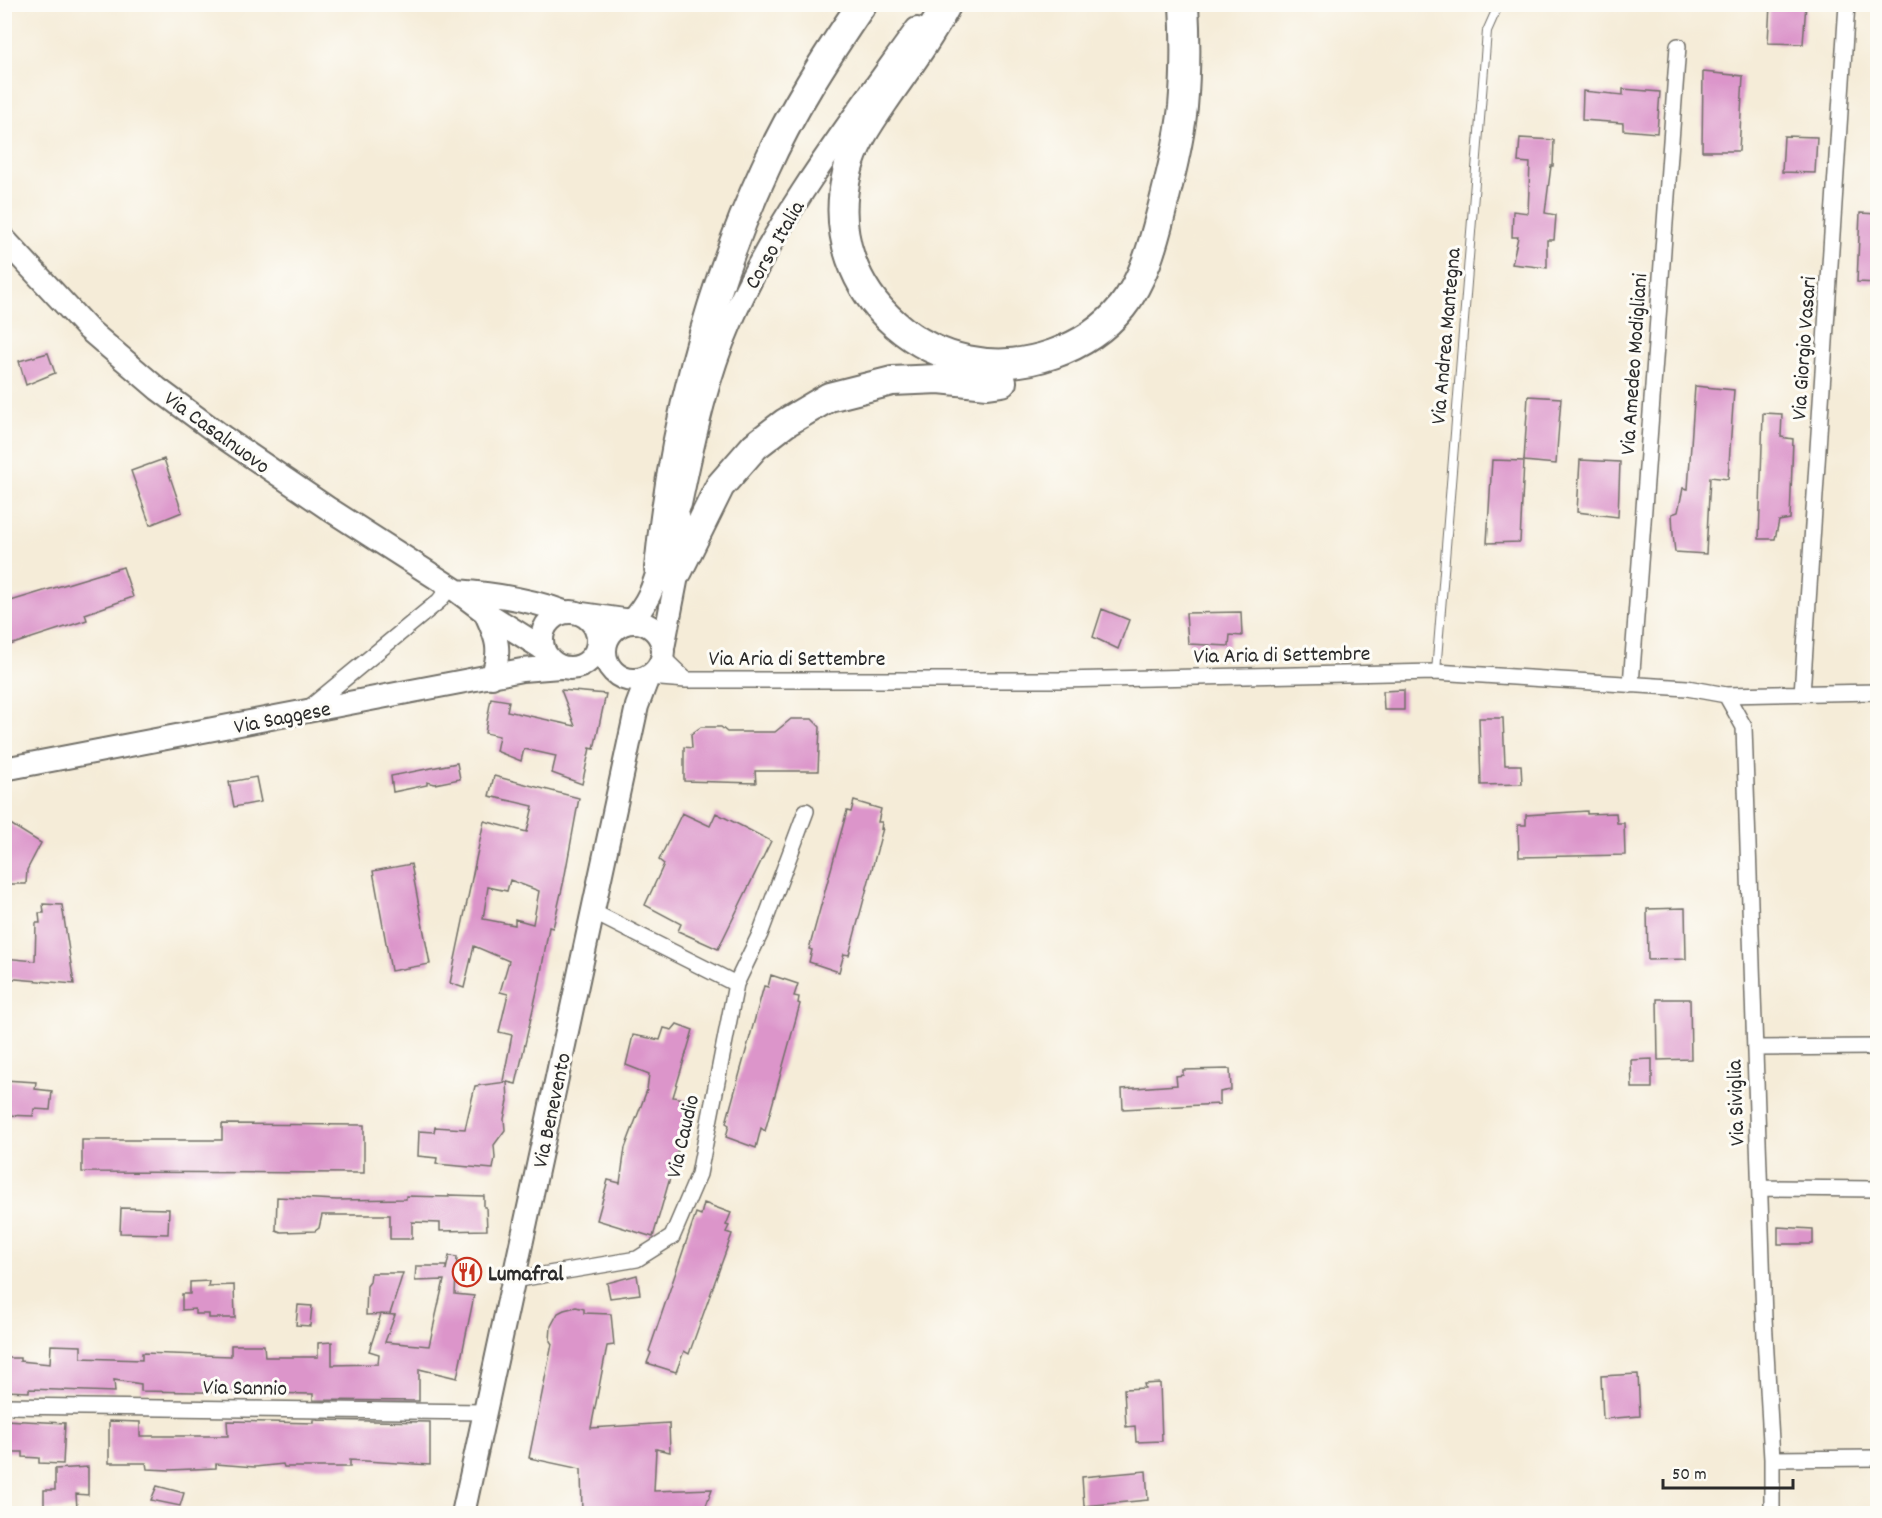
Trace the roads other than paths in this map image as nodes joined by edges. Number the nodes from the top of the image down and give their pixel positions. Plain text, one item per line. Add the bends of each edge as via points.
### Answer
1 (862, 4) edge
2 (935, 4) edge
3 (947, 4) edge
4 (1184, 4) edge
5 (1202, 4) edge
6 (1499, 4) edge
7 (1847, 4) edge
8 (1678, 46) dead end
9 (4, 239) edge
10 (669, 569) junction
11 (454, 589) junction
12 (485, 612) junction
13 (573, 613) junction
14 (631, 621) junction
15 (542, 648) junction
16 (663, 652) junction
17 (566, 668) junction
18 (1436, 672) junction
19 (648, 676) junction
20 (492, 677) junction
21 (625, 679) junction
22 (686, 680) junction
23 (1631, 685) junction
24 (1878, 692) edge
25 (1802, 694) junction
26 (1726, 695) junction
27 (637, 706) junction
28 (304, 712) junction
29 (4, 769) edge
30 (806, 812) dead end
31 (593, 912) junction
32 (736, 984) junction
33 (1878, 1047) edge
34 (1755, 1048) junction
35 (1760, 1188) junction
36 (1878, 1188) edge
37 (513, 1280) junction
38 (4, 1406) edge
39 (484, 1412) junction
40 (1878, 1458) edge
41 (1772, 1459) junction
42 (463, 1514) edge
43 (1772, 1514) edge

1 - 10 highway via 800,100 765,169 714,299 684,415 663,522
2 - 10 main road, Corso Italia via 814,177 753,274 712,372
3 - 4 highway via 853,151 847,175 843,232 861,284 880,311 903,331 934,350 971,362 1001,365 1036,360 1069,348 1103,327 1138,282 1170,179 1183,109
5 - 10 highway via 1204,49 1199,111 1172,240 1154,291 1124,331 1082,361 1043,378 988,384 939,379 892,381 829,397 755,446 720,486
6 - 18 lane, Via Andrea Mantegna via 1486,30
7 - 25 street, Via Giorgio Vasari
8 - 23 street, Via Amedeo Modigliani
9 - 11 main road, Via Casalnuovo via 88,329 158,389 310,496
10 - 14 main road
10 - 16 main road
11 - 12 main road, Via Casalnuovo
11 - 13 main road via 541,603
11 - 28 street
12 - 15 main road, Via Casalnuovo
12 - 20 main road via 498,653
13 - 14 main road
13 - 15 main road via 556,615 548,621 543,629
13 - 17 main road via 594,625 597,649 587,663
14 - 16 main road via 655,630
14 - 21 main road via 614,628 605,643 610,669
15 - 17 main road via 552,663
15 - 20 main road
16 - 19 main road via 655,672
16 - 22 street, Via Aria di Settembre
17 - 20 main road, Via Saggese via 522,670
17 - 21 main road
18 - 22 street, Via Aria di Settembre via 1060,680
18 - 23 street, Via Aria di Settembre
19 - 21 main road
19 - 22 street, Via Aria di Settembre
19 - 27 main road, Via Benevento
20 - 28 main road, Via Saggese
21 - 27 main road
23 - 26 street, Via Aria di Settembre
24 - 25 street, Via Aria di Settembre
25 - 26 street, Via Aria di Settembre
26 - 34 street, Via Siviglia via 1744,727
27 - 31 main road, Via Benevento
28 - 29 main road, Via Saggese
30 - 32 street, Via Caudio via 760,934
31 - 32 street
31 - 37 main road, Via Benevento
32 - 37 street, Via Caudio via 699,1174 672,1237 637,1259
33 - 34 street
34 - 35 street, Via Siviglia
35 - 36 street
35 - 41 street, Via Siviglia
37 - 39 main road, Via Benevento
38 - 39 street, Via Sannio
39 - 42 main road, Via Benevento
40 - 41 street
41 - 43 street, Via Siviglia

